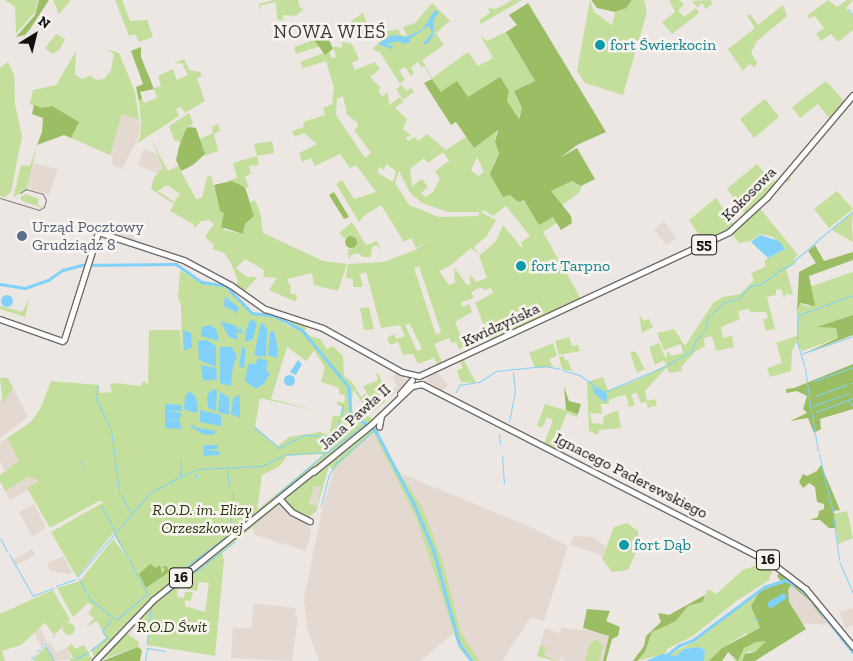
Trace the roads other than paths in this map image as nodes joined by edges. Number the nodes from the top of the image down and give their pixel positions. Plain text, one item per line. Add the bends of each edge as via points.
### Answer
1 (853, 95) edge
2 (582, 302) joint
3 (0, 319) edge
4 (417, 379) junction
5 (382, 415) junction
6 (370, 424) junction
7 (379, 427) dead end
8 (283, 498) junction
9 (310, 519) dead end
10 (853, 646) edge
11 (94, 661) edge

1 - 2 main road, Kokosowa / 55 via 740,224 715,240
2 - 4 main road, Kwidzyńska / 55
3 - 4 main road, Ignacego Paderewskiego via 63,340 99,234 184,260 230,285 261,307 326,330
4 - 5 main road, Jana Pawła II / 16
4 - 6 main road, Jana Pawła II / 16
4 - 10 main road, Ignacego Paderewskiego / 16 via 772,562 813,598
5 - 6 main road, Jana Pawła II / 16
5 - 7 main road
6 - 8 main road, Jana Pawła II / 16
8 - 9 main road via 290,510
8 - 11 main road, Jana Pawła II / 16 via 149,604

